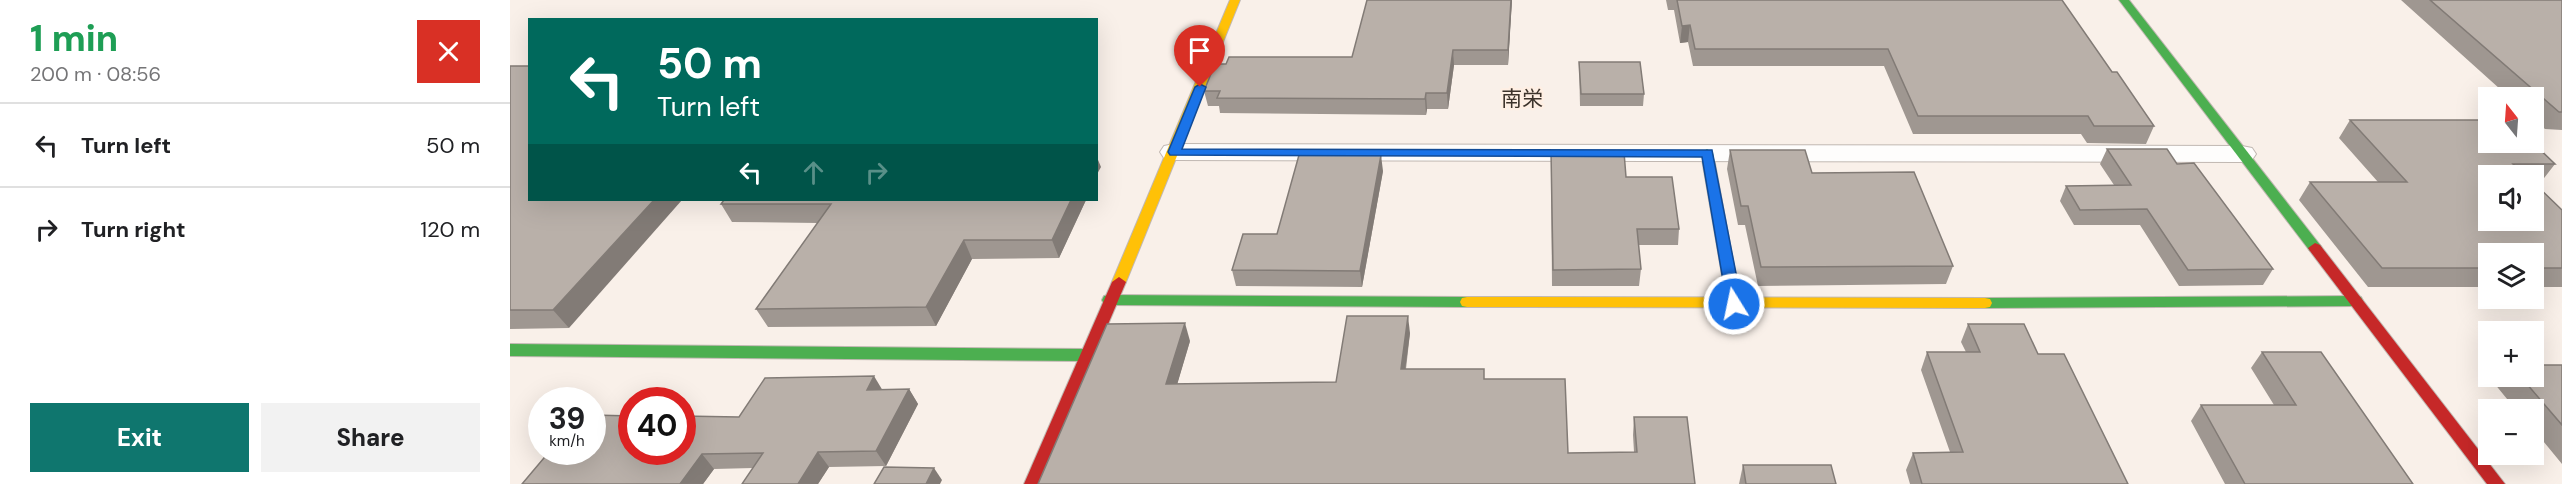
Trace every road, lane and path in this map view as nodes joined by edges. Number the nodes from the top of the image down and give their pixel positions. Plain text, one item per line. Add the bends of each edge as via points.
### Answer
1 (1235, 0) edge
2 (2124, 0) edge
3 (1174, 152) junction
4 (1707, 153) junction
5 (2242, 154) junction
6 (1109, 300) junction
7 (2356, 302) junction
8 (1734, 304) junction
9 (510, 350) edge
10 (1086, 355) junction
11 (1032, 484) edge
12 (2497, 484) edge

1 - 3 street
2 - 5 street
3 - 4 street
3 - 6 street
4 - 5 street
4 - 8 street
5 - 7 street
6 - 8 street
6 - 10 street
7 - 8 street
7 - 12 street
9 - 10 street
10 - 11 street

